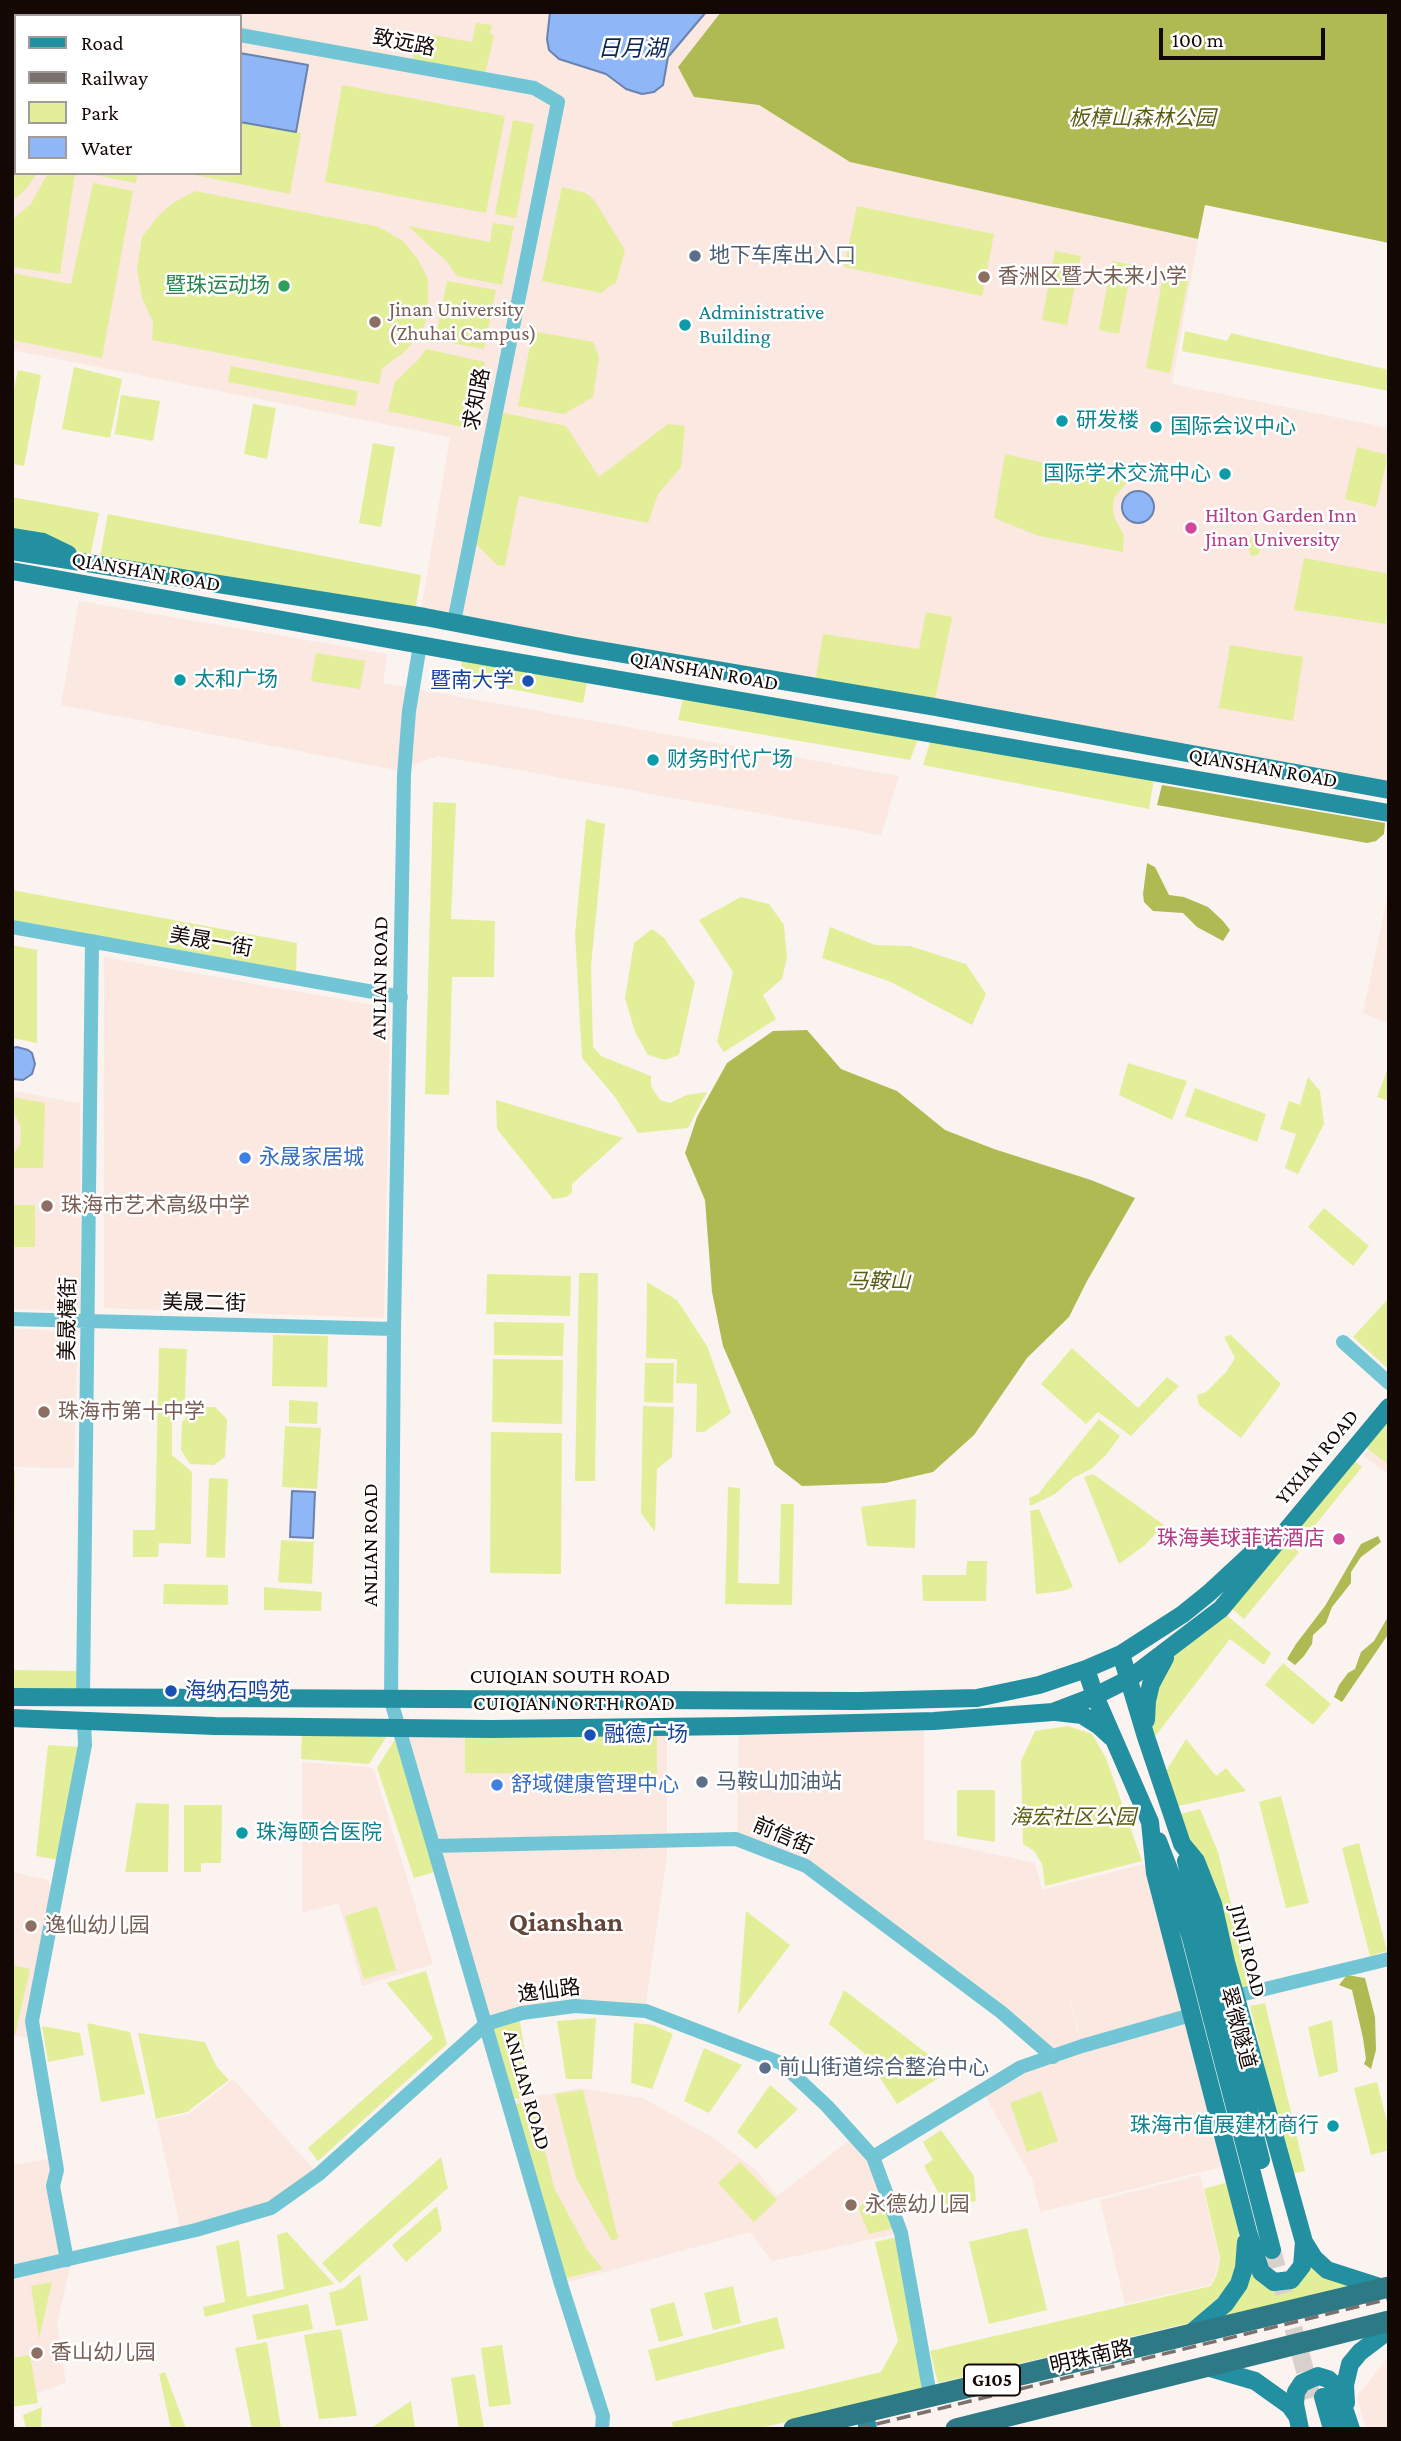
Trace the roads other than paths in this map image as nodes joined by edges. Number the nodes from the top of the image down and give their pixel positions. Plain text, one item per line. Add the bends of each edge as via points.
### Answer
1 (242, 35) edge
2 (558, 102) joint
3 (12, 537) edge
4 (12, 551) edge
5 (94, 565) junction
6 (12, 570) edge
7 (454, 622) junction
8 (420, 645) junction
9 (1389, 790) edge
10 (1389, 813) edge
11 (12, 927) edge
12 (92, 941) junction
13 (401, 997) junction
14 (12, 1319) edge
15 (89, 1322) junction
16 (394, 1329) junction
17 (1343, 1342) dead end
18 (1389, 1383) edge
19 (1389, 1391) edge
20 (1389, 1407) edge
21 (1173, 1647) junction
22 (1121, 1654) junction
23 (1086, 1669) junction
24 (1129, 1679) junction
25 (83, 1696) junction
26 (1095, 1696) junction
27 (12, 1697) edge
28 (391, 1701) junction
29 (1053, 1712) junction
30 (12, 1718) edge
31 (84, 1720) junction
32 (397, 1727) junction
33 (1117, 1744) junction
34 (1148, 1745) junction
35 (1126, 1765) junction
36 (1150, 1822) junction
37 (1182, 1844) junction
38 (434, 1846) junction
39 (1389, 1959) edge
40 (1236, 1996) junction
41 (1191, 2015) junction
42 (486, 2024) junction
43 (1053, 2057) junction
44 (873, 2157) junction
45 (1248, 2232) junction
46 (1304, 2242) junction
47 (67, 2260) junction
48 (12, 2272) edge
49 (1386, 2288) edge
50 (1389, 2321) edge
51 (1389, 2330) edge
52 (1191, 2333) junction
53 (1205, 2367) junction
54 (930, 2395) junction
55 (866, 2420) edge
56 (1298, 2422) edge
57 (603, 2423) edge
58 (1349, 2423) edge
59 (823, 2425) edge
60 (612, 2429) edge
61 (794, 2429) edge
62 (956, 2429) edge
63 (1320, 2429) edge
64 (1332, 2429) edge

1 - 2 street, 致远路 via 534,88
2 - 7 street, 求知路
3 - 5 main road via 43,542
4 - 5 main road, QIANSHAN ROAD
5 - 7 main road, QIANSHAN ROAD
6 - 8 main road, QIANSHAN ROAD
7 - 9 main road, QIANSHAN ROAD
8 - 10 main road, QIANSHAN ROAD
8 - 13 street, ANLIAN ROAD via 404,775
11 - 12 street, 美晟一街
12 - 13 street, 美晟一街
12 - 15 street, 美晟橫街
13 - 16 street, ANLIAN ROAD
14 - 15 street, 美晟二街
15 - 16 street, 美晟二街
15 - 25 street, 美晟橫街
16 - 28 street, ANLIAN ROAD
17 - 18 street
19 - 22 main road, YIXIAN ROAD via 1269,1537 1183,1614
20 - 21 main road, YIXIAN ROAD via 1221,1609
21 - 24 main road, YIXIAN ROAD
21 - 34 main road via 1151,1684
22 - 23 main road, CUIQIAN SOUTH ROAD
22 - 24 main road, JINJI ROAD
23 - 26 main road
23 - 28 main road, CUIQIAN SOUTH ROAD via 977,1698
24 - 26 main road, CUIQIAN NORTH ROAD
24 - 34 main road, JINJI ROAD
25 - 27 main road, CUIQIAN SOUTH ROAD
25 - 28 main road, CUIQIAN SOUTH ROAD
26 - 29 main road, CUIQIAN NORTH ROAD
26 - 33 main road
28 - 32 street, ANLIAN ROAD
29 - 32 main road, CUIQIAN NORTH ROAD via 934,1721 738,1726
29 - 33 main road via 1082,1715
30 - 31 main road, CUIQIAN NORTH ROAD
31 - 32 main road, CUIQIAN NORTH ROAD
31 - 47 street via 85,1745 32,2021
32 - 38 street, ANLIAN ROAD
33 - 35 main road
34 - 35 main road
34 - 37 main road, JINJI ROAD
35 - 36 main road
36 - 37 main road, 翠微隧道 via 1191,1938 1278,2250
36 - 41 main road via 1155,1873
37 - 40 main road, JINJI ROAD via 1196,1861 1213,1904
38 - 42 street, ANLIAN ROAD
38 - 43 street, 前信街 via 736,1839 806,1866 1001,2012
39 - 40 street
40 - 46 main road, JINJI ROAD
41 - 43 street
41 - 45 main road
42 - 44 street, 逸仙路 via 522,2013 575,2006 646,2011 781,2063
42 - 47 street, 逸仙路 via 319,2174 271,2208
42 - 57 street, ANLIAN ROAD
43 - 44 street via 1021,2067
44 - 54 street, 逸仙路 via 901,2232
45 - 46 main road via 1258,2267 1274,2282 1285,2282 1299,2272
45 - 52 main road via 1239,2284 1225,2304
46 - 49 main road via 1327,2270
47 - 48 street, 逸仙路
49 - 52 highway, 明珠南路 / G105
50 - 53 highway, 明珠南路 / G105
51 - 58 main road via 1350,2364 1345,2385
52 - 54 highway, 明珠南路 / G105
53 - 56 main road via 1255,2381 1290,2406
53 - 62 highway, 明珠南路 / G105
54 - 55 highway, 明珠南路 / G105
55 - 59 highway, 明珠南路 / G105
56 - 58 main road via 1294,2398 1298,2387 1318,2376 1337,2387
57 - 60 street, ANLIAN ROAD
59 - 61 highway, 明珠南路 / G105
63 - 64 main road via 1318,2399

